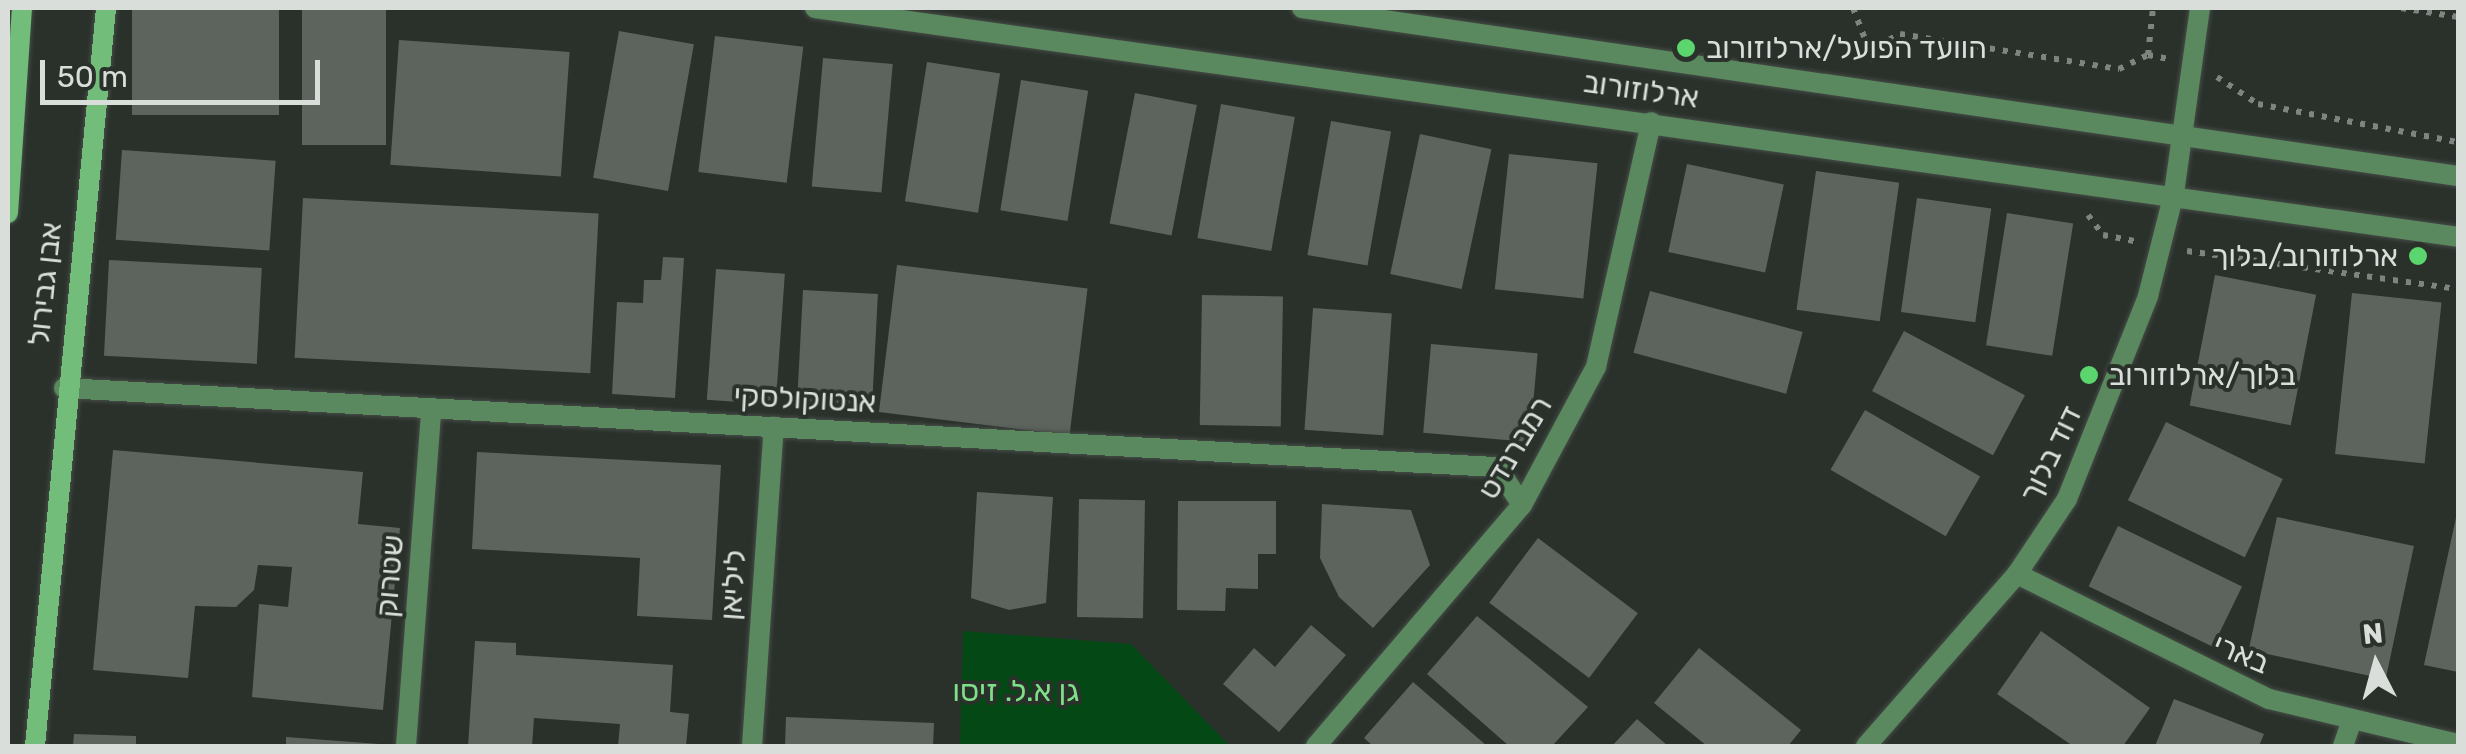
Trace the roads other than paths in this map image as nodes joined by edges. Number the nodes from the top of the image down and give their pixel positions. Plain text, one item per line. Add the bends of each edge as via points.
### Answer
1 (22, 8) edge
2 (106, 8) edge
3 (814, 8) edge
4 (1302, 8) edge
5 (2200, 8) edge
6 (1651, 122) junction
7 (2183, 134) junction
8 (2458, 176) edge
9 (2174, 193) junction
10 (8, 213) edge
11 (2458, 237) edge
12 (64, 388) junction
13 (432, 410) junction
14 (774, 427) junction
15 (1522, 505) junction
16 (2017, 574) junction
17 (2351, 722) junction
18 (407, 741) edge
19 (2458, 744) edge
20 (35, 746) edge
21 (752, 746) edge
22 (1316, 746) edge
23 (1866, 746) edge
24 (2342, 746) edge

1 - 10 main road, אבן גבירול
2 - 12 main road, אבן גבירול
3 - 6 street, ארלוזורוב
4 - 7 street, ארלוזורוב
5 - 7 street, דוד בלוך
6 - 9 street, ארלוזורוב
6 - 15 street, רמברנדט via 1596,366
7 - 8 street, ארלוזורוב
7 - 9 street, דוד בלוך
9 - 11 street, ארלוזורוב
9 - 16 street, דוד בלוך via 2083,464
12 - 13 street, אנטוקולסקי
12 - 20 main road, אבן גבירול
13 - 14 street, אנטוקולסקי
13 - 18 street, שטרוק
14 - 15 street, אנטוקולסקי via 1497,468
14 - 21 street, ליליאן
15 - 22 street, רמברנדט
16 - 17 street, בארי via 2190,665
16 - 23 street, דוד בלוך
17 - 19 street, בארי
17 - 24 street

